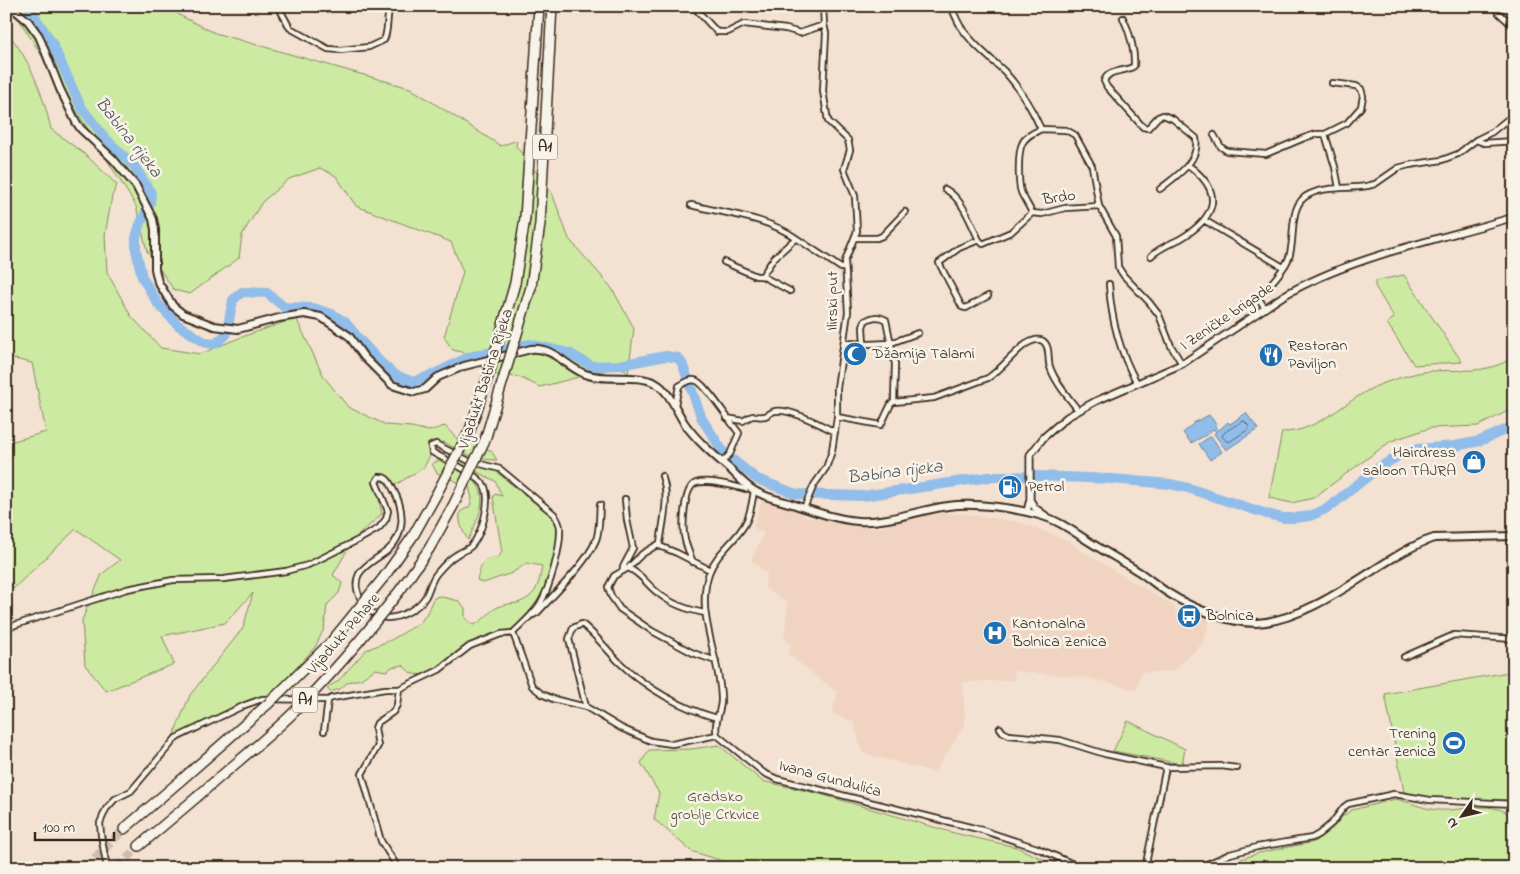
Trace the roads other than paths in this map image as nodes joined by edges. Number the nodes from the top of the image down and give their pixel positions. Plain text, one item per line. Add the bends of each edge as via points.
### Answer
1 (10, 6) edge
2 (278, 6) edge
3 (390, 6) edge
4 (539, 6) edge
5 (552, 6) edge
6 (693, 6) edge
7 (823, 6) edge
8 (951, 6) edge
9 (1494, 6) edge
10 (1123, 18) dead end
11 (824, 25) junction
12 (1514, 27) edge
13 (1332, 82) dead end
14 (1514, 114) edge
15 (1041, 129) junction
16 (1325, 134) junction
17 (1214, 135) dead end
18 (1476, 140) junction
19 (1514, 141) edge
20 (1188, 165) junction
21 (1339, 188) junction
22 (945, 189) dead end
23 (1160, 189) dead end
24 (691, 205) dead end
25 (1099, 206) junction
26 (905, 212) dead end
27 (1032, 213) junction
28 (1514, 217) edge
29 (1204, 220) junction
30 (796, 238) junction
31 (855, 238) junction
32 (979, 240) junction
33 (1150, 256) dead end
34 (724, 262) dead end
35 (1283, 267) junction
36 (845, 268) junction
37 (762, 276) junction
38 (1109, 284) dead end
39 (790, 291) dead end
40 (988, 296) dead end
41 (1265, 308) junction
42 (918, 333) dead end
43 (891, 342) junction
44 (845, 344) junction
45 (864, 344) junction
46 (1182, 364) junction
47 (1137, 383) junction
48 (894, 402) junction
49 (675, 408) junction
50 (1078, 410) junction
51 (836, 417) junction
52 (727, 418) junction
53 (835, 432) junction
54 (723, 461) junction
55 (662, 476) dead end
56 (752, 489) junction
57 (625, 499) dead end
58 (1030, 499) junction
59 (600, 505) dead end
60 (804, 508) junction
61 (1027, 512) junction
62 (1052, 519) junction
63 (1514, 536) edge
64 (657, 545) junction
65 (693, 562) junction
66 (628, 568) junction
67 (710, 570) junction
68 (622, 571) junction
69 (384, 577) joint
70 (401, 589) joint
71 (705, 612) junction
72 (532, 615) junction
73 (6, 630) edge
74 (513, 632) junction
75 (1514, 639) edge
76 (1404, 657) dead end
77 (716, 661) junction
78 (399, 689) junction
79 (328, 700) junction
80 (586, 707) junction
81 (717, 718) junction
82 (1000, 728) dead end
83 (324, 731) dead end
84 (718, 735) junction
85 (1166, 767) junction
86 (1237, 768) dead end
87 (1514, 804) edge
88 (124, 829) tunnel mouth
89 (139, 846) tunnel mouth
90 (1065, 861) junction
91 (107, 868) edge
92 (398, 868) edge
93 (1049, 868) edge
94 (1082, 868) edge
95 (1145, 868) edge
96 (1198, 868) edge

1 - 49 main road via 28,21 39,36 76,122 129,177 142,197 153,219 158,282 172,306 183,314 214,326 238,329 304,314 321,317 349,336 364,357 392,385 414,392 464,366 540,348 592,377 638,379 658,384
2 - 3 street via 290,28 328,49 340,50 369,47 384,40
4 - 69 highway, Vijadukt Babina Rijeka / A1, bridge via 525,218 515,283 470,430 413,536
5 - 70 highway, Vijadukt Babina Rijeka / A1, bridge via 540,224 531,287 485,440 429,549
6 - 11 street via 717,32 728,32 744,24 800,33
7 - 11 street, Ilirski put
8 - 15 street via 960,27 1005,72
9 - 12 street
10 - 20 street via 1128,28 1134,66 1112,73 1104,81 1143,127 1148,128 1163,115 1192,133 1196,142 1194,156
11 - 31 street, Ilirski put via 823,91 828,120 848,140 850,150 844,169 855,196
13 - 16 street via 1356,86 1363,96 1361,107 1351,120
14 - 18 street
15 - 25 street via 1066,130 1074,134 1092,166
15 - 27 street, Brdo via 1022,143 1019,182
16 - 17 street via 1304,138 1266,154 1227,151
16 - 21 street
18 - 19 street via 1484,143
18 - 21 street via 1458,154 1398,168 1375,184
20 - 23 street
20 - 29 street via 1210,187 1212,207
21 - 35 street via 1316,191 1301,200 1292,232 1290,255
22 - 32 street via 959,200
24 - 30 street via 766,222
25 - 27 street, Brdo
25 - 46 street, Brdo via 1116,236 1118,267 1150,302
26 - 31 street via 882,236
27 - 32 street via 1011,232 983,244
28 - 41 street, I Zeničke brigade via 1334,271 1299,286
29 - 33 street via 1182,238
29 - 35 street
30 - 36 street
30 - 37 street via 774,258
31 - 36 street, Ilirski put
32 - 40 street via 959,248 939,263 962,306 966,308
34 - 37 street
35 - 41 street via 1260,296
36 - 44 street, Ilirski put via 848,312
37 - 39 street
38 - 47 street via 1114,321
41 - 46 street, I Zeničke brigade
42 - 43 street
43 - 45 street
43 - 45 street via 886,320 881,316 863,324
43 - 48 street via 895,364
44 - 45 street
44 - 51 street, Ilirski put via 837,388
46 - 47 street, I Zeničke brigade
47 - 50 street, I Zeničke brigade
48 - 50 street via 934,398 988,378 1025,345 1042,340 1046,344 1050,367
48 - 51 street via 880,426
49 - 52 street via 679,386 692,380 700,384
49 - 54 main road via 701,444
50 - 58 street, I Zeničke brigade via 1044,436 1030,455
51 - 53 street, Ilirski put
52 - 53 street via 743,420 752,415 765,416 775,410 783,411 812,420
52 - 54 street via 739,433 730,454
53 - 60 street, Ilirski put via 826,468
54 - 56 main road
55 - 64 street via 665,496
56 - 60 main road
56 - 65 street via 706,482 692,486 687,494 684,540
56 - 67 street via 750,514
57 - 68 street via 633,548
58 - 61 street, I Zeničke brigade
58 - 62 street via 1034,508
59 - 72 street via 597,538 588,553
60 - 61 main road via 857,521 960,504
61 - 62 main road
62 - 63 main road via 1200,610 1254,623 1298,614 1426,540
64 - 65 street
64 - 66 street
65 - 67 street
66 - 68 street
66 - 71 street via 664,597 684,608
67 - 71 street
68 - 77 street via 614,576 608,587 620,609 652,631 693,653
69 - 88 highway, Vijadukt Pehare / A1, bridge via 331,642 269,703
70 - 89 highway, Vijadukt Pehare / A1, bridge via 338,666 298,708
71 - 77 street
72 - 73 street via 546,591 555,565 560,528 554,514 500,469 469,461 436,444 431,446 432,452 482,482 488,502 472,544 435,574 425,597 414,609 398,616 379,616 369,609 356,589 362,569 395,542 403,517 389,481 379,477 376,482 388,512 379,528 308,564 286,571 224,579 173,580 127,589
72 - 74 street
74 - 78 street via 470,646 439,670
74 - 80 street via 532,686 553,699
75 - 76 street via 1454,635
77 - 81 street via 721,698
78 - 79 street via 386,688
78 - 92 street via 393,712 377,723 378,746 362,774 381,841
79 - 83 street
79 - 91 street via 262,699 176,738 131,790 106,808 100,823 100,835
80 - 81 street via 569,639 573,628 582,624 636,677 692,711
80 - 84 street via 622,728 652,740 672,744
81 - 84 street
82 - 85 street via 1009,735 1060,740
84 - 90 street, Ivana Gundulića via 770,777 982,830
85 - 86 street
85 - 95 street
87 - 96 street via 1430,800 1394,794 1381,796 1348,804 1332,823 1312,838 1230,854
90 - 93 street
90 - 94 street, Ivana Gundulića

